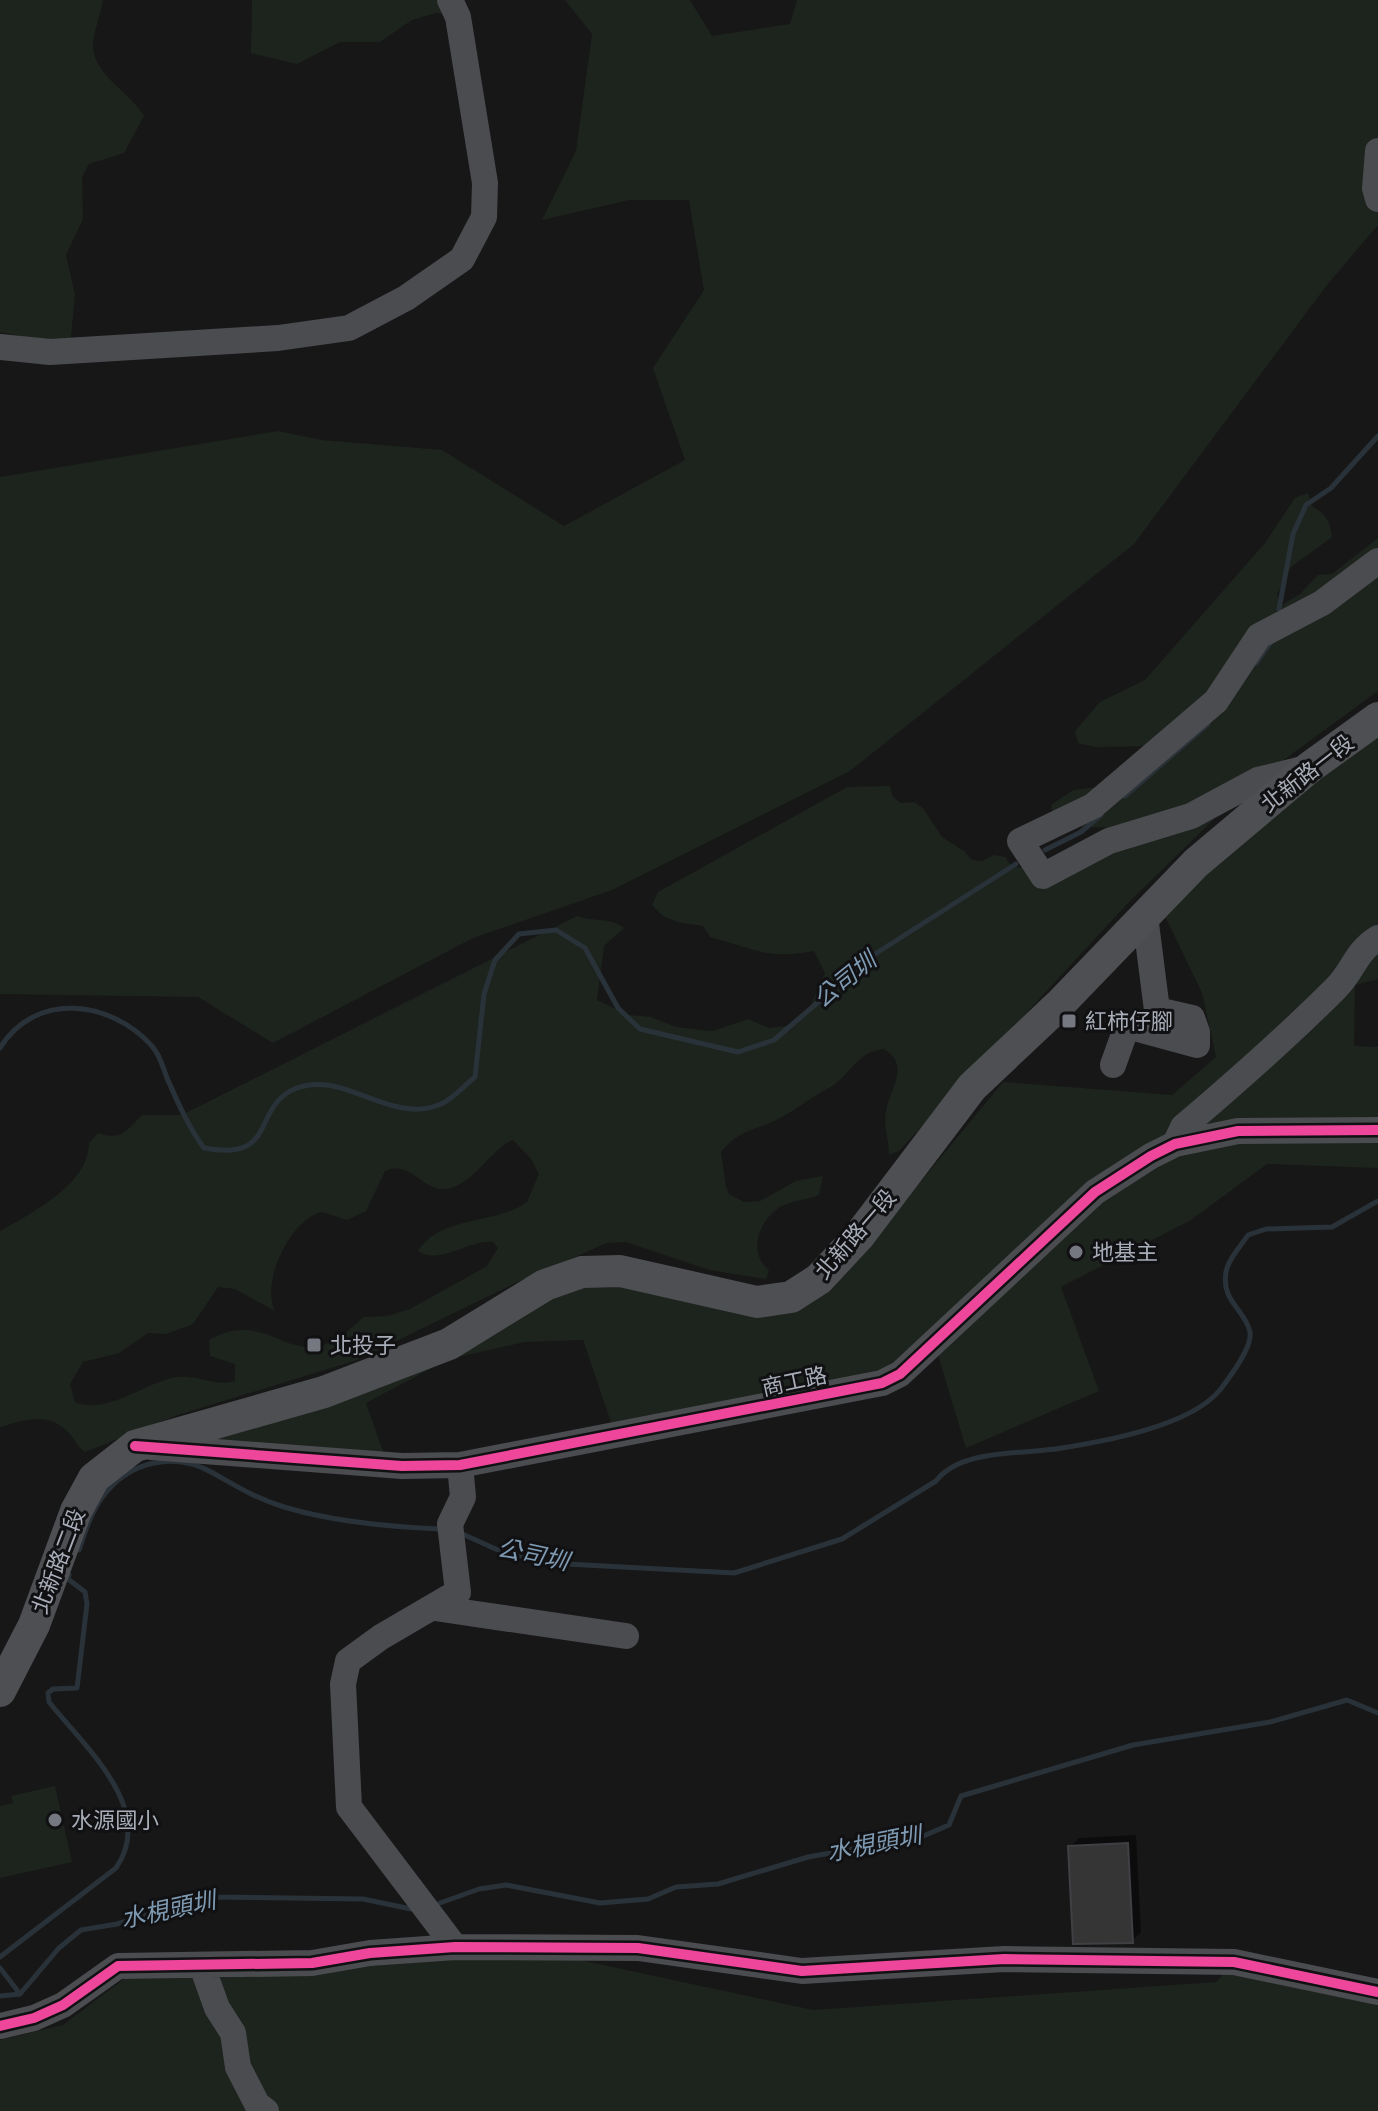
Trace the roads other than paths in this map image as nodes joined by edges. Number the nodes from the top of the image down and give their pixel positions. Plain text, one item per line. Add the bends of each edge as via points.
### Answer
1 (450, 0) edge
2 (1378, 151) edge
3 (1378, 199) edge
4 (0, 347) edge
5 (1378, 561) edge
6 (1378, 718) edge
7 (1310, 767) junction
8 (1145, 916) junction
9 (1378, 938) edge
10 (1113, 1065) dead end
11 (1378, 1130) edge
12 (1175, 1144) junction
13 (135, 1446) junction
14 (460, 1465) junction
15 (435, 1608) junction
16 (626, 1636) dead end
17 (0, 1691) edge
18 (455, 1947) junction
19 (202, 1966) junction
20 (1378, 1992) edge
21 (0, 2026) edge
22 (266, 2111) edge

1 - 4 street via 458,17 485,183 484,217 462,259 406,298 349,328 278,338 50,352
2 - 3 street
5 - 7 street via 1322,603 1259,636 1216,701 1093,806 1020,841 1043,876 1109,841 1191,816 1258,780
6 - 7 main road, 北新路一段
7 - 8 main road, 北新路一段 via 1196,863
8 - 10 street via 1157,1010 1192,1018 1197,1045 1127,1026
8 - 13 main road, 北新路一段 via 972,1087 859,1236 819,1279 791,1297 757,1302 620,1271 582,1272 545,1285 449,1344 421,1355 324,1392
9 - 12 street via 1354,957 1347,978 1279,1045 1183,1127
11 - 12 street, 商工路 via 1238,1131
12 - 14 street, 商工路 via 1095,1192 900,1374 882,1383
13 - 14 street, 商工路 via 402,1466
13 - 17 main road, 北新路二段 via 94,1478 76,1511 34,1625
14 - 15 street via 463,1497 450,1533 458,1592
15 - 16 street
15 - 18 street via 348,1661 343,1684 349,1807
18 - 19 street via 312,1963
18 - 20 street via 638,1948 802,1971 1004,1959 1234,1962
19 - 21 street via 118,1966 63,2005
19 - 22 street via 217,2008 233,2033 238,2067

